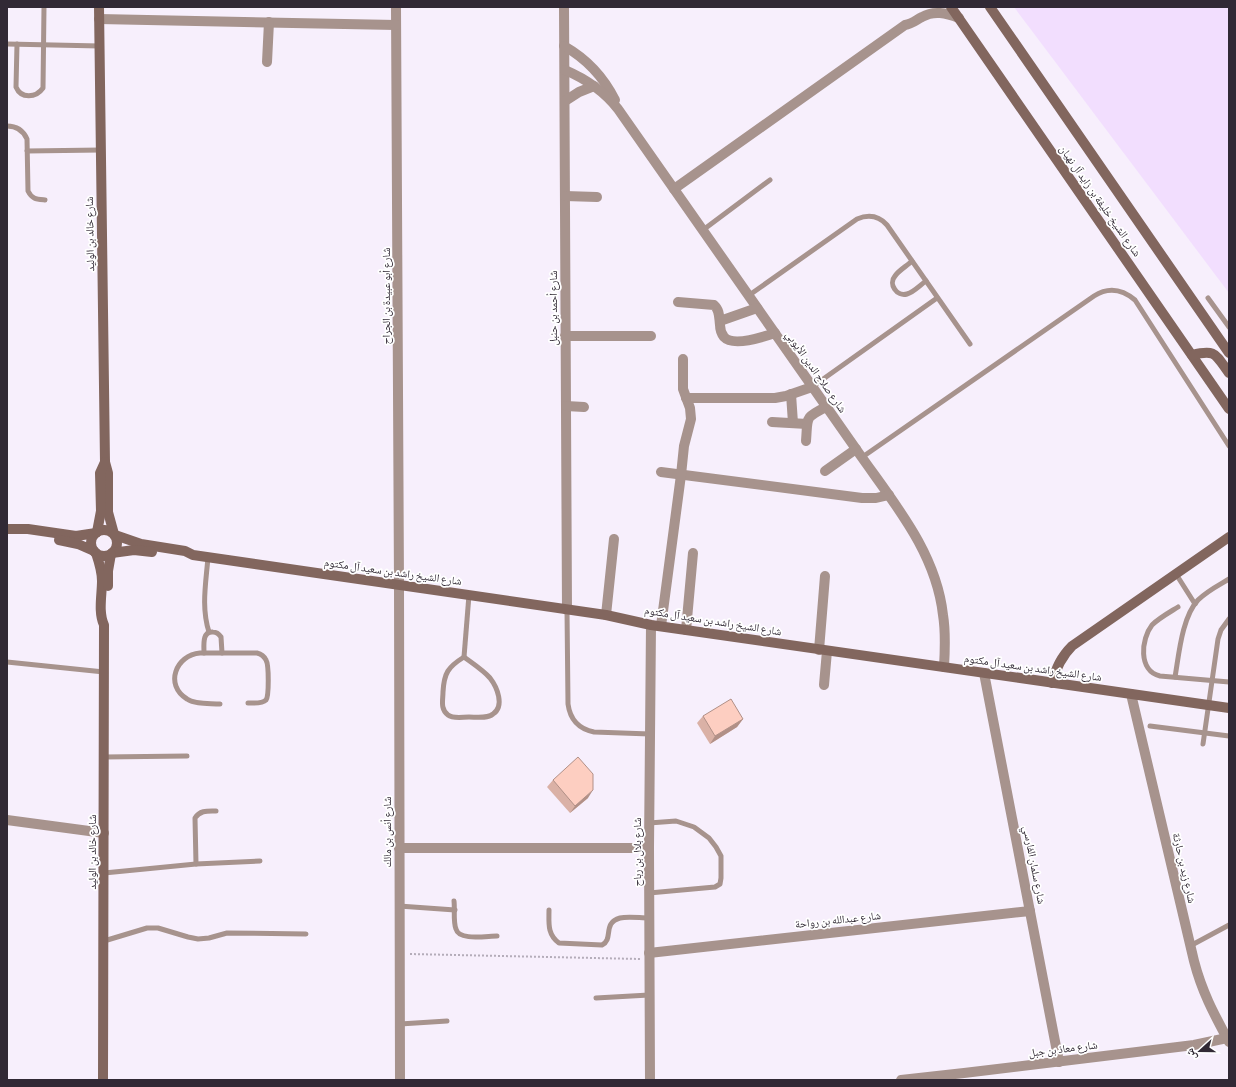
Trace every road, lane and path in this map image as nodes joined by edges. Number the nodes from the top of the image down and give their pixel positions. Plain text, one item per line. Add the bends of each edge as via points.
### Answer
1 (44, 7) edge
2 (99, 7) edge
3 (396, 7) edge
4 (564, 7) edge
5 (924, 7) edge
6 (951, 7) edge
7 (990, 7) edge
8 (959, 18) junction
9 (99, 19) junction
10 (269, 22) junction
11 (396, 25) junction
12 (905, 26) junction
13 (7, 44) edge
14 (17, 44) junction
15 (43, 45) junction
16 (100, 46) junction
17 (564, 46) junction
18 (267, 62) dead end
19 (565, 70) junction
20 (594, 86) junction
21 (565, 101) junction
22 (618, 110) junction
23 (7, 126) edge
24 (27, 150) junction
25 (101, 150) junction
26 (770, 180) dead end
27 (674, 189) junction
28 (565, 196) junction
29 (597, 197) dead end
30 (45, 200) dead end
31 (702, 230) junction
32 (912, 261) junction
33 (926, 281) junction
34 (748, 296) junction
35 (938, 298) junction
36 (1208, 298) dead end
37 (678, 302) dead end
38 (757, 308) junction
39 (720, 322) junction
40 (1229, 327) edge
41 (774, 333) junction
42 (565, 336) junction
43 (651, 336) dead end
44 (970, 344) dead end
45 (1229, 353) edge
46 (1192, 355) junction
47 (683, 359) dead end
48 (1229, 373) edge
49 (812, 387) junction
50 (791, 394) junction
51 (686, 398) junction
52 (566, 406) junction
53 (584, 407) dead end
54 (826, 407) junction
55 (1229, 409) edge
56 (772, 422) dead end
57 (793, 423) junction
58 (807, 424) junction
59 (806, 441) dead end
60 (1229, 446) edge
61 (858, 453) junction
62 (104, 462) junction
63 (824, 471) dead end
64 (661, 472) dead end
65 (681, 475) junction
66 (889, 495) junction
67 (10, 529) edge
68 (96, 532) junction
69 (115, 534) junction
70 (1229, 537) edge
71 (614, 540) dead end
72 (95, 552) junction
73 (693, 553) dead end
74 (112, 554) junction
75 (193, 555) junction
76 (208, 557) junction
77 (1176, 574) junction
78 (825, 576) dead end
79 (1229, 578) edge
80 (399, 585) junction
81 (469, 595) junction
82 (1195, 604) junction
83 (1178, 607) dead end
84 (567, 610) junction
85 (606, 615) junction
86 (1229, 619) edge
87 (104, 625) junction
88 (656, 625) junction
89 (686, 630) junction
90 (209, 632) junction
91 (823, 650) junction
92 (204, 653) junction
93 (222, 653) junction
94 (464, 657) junction
95 (7, 662) edge
96 (944, 668) junction
97 (104, 672) junction
98 (984, 673) junction
99 (1175, 677) junction
100 (1212, 681) junction
101 (1229, 682) edge
102 (1052, 683) junction
103 (824, 685) dead end
104 (1131, 694) junction
105 (248, 703) dead end
106 (220, 704) dead end
107 (1209, 706) junction
108 (1229, 708) edge
109 (1150, 726) dead end
110 (1205, 733) junction
111 (650, 734) junction
112 (1229, 736) edge
113 (1203, 744) dead end
114 (187, 756) dead end
115 (104, 757) junction
116 (216, 810) dead end
117 (7, 820) edge
118 (649, 823) junction
119 (104, 833) junction
120 (399, 848) junction
121 (649, 848) junction
122 (260, 861) dead end
123 (196, 864) junction
124 (104, 873) junction
125 (649, 894) junction
126 (454, 901) dead end
127 (399, 906) junction
128 (455, 910) junction
129 (549, 910) dead end
130 (1030, 911) junction
131 (649, 918) junction
132 (1229, 925) edge
133 (306, 934) dead end
134 (497, 936) dead end
135 (104, 941) junction
136 (1190, 946) junction
137 (399, 954) junction
138 (649, 956) junction
139 (649, 995) junction
140 (596, 998) dead end
141 (447, 1022) dead end
142 (400, 1024) junction
143 (1228, 1039) edge
144 (1059, 1062) junction
145 (964, 1073) junction
146 (103, 1080) edge
147 (400, 1080) edge
148 (650, 1080) edge
149 (901, 1080) edge
150 (954, 1080) edge

1 - 15 lane
2 - 9 street, شارع خالد بن الوليد
3 - 11 street, شارع أبو عبيدة بن الجراح
4 - 17 street, شارع أحمد بن حنبل
5 - 12 street
6 - 8 street, شارع الشيخ خليفة بن زايد آل نهيان
7 - 45 street, شارع الشيخ خليفة بن زايد آل نهيان
8 - 12 street via 945,13 934,13
8 - 46 street, شارع الشيخ خليفة بن زايد آل نهيان
9 - 10 street
9 - 16 street, شارع خالد بن الوليد
10 - 11 street
10 - 18 street
11 - 80 street, شارع أبو عبيدة بن الجراح
12 - 27 street
13 - 14 lane
14 - 15 lane
14 - 15 lane via 16,87 23,94 36,95 43,88
15 - 16 lane
16 - 25 street, شارع خالد بن الوليد
17 - 19 street, شارع أحمد بن حنبل
17 - 22 street, شارع صلاح الدين الأيوبي via 594,69 606,84
19 - 20 street, شارع صلاح الدين الأيوبي
19 - 21 street, شارع أحمد بن حنبل
20 - 21 street
20 - 22 street, شارع صلاح الدين الأيوبي
21 - 28 street, شارع أحمد بن حنبل
22 - 27 street, شارع صلاح الدين الأيوبي
23 - 24 lane via 20,128 25,134
24 - 25 lane
24 - 30 lane via 28,191 34,199
25 - 62 street, شارع خالد بن الوليد
26 - 31 lane
27 - 31 street, شارع صلاح الدين الأيوبي
28 - 29 street
28 - 42 street, شارع أحمد بن حنبل
31 - 34 street, شارع صلاح الدين الأيوبي
32 - 33 lane
32 - 33 lane via 895,275 892,282 894,289 900,294 908,294
32 - 34 lane via 883,221 874,216 863,217
33 - 35 lane
34 - 38 street, شارع صلاح الدين الأيوبي
35 - 44 lane
35 - 49 lane
36 - 40 lane
37 - 39 street via 714,305 718,309
38 - 39 street
38 - 41 street, شارع صلاح الدين الأيوبي
39 - 41 street via 722,335 730,341 756,339
41 - 49 street, شارع صلاح الدين الأيوبي
42 - 43 street
42 - 52 street, شارع أحمد بن حنبل
46 - 48 street via 1207,352 1214,354
46 - 55 street, شارع الشيخ خليفة بن زايد آل نهيان
47 - 51 street, شارع بلال بن رباح via 682,389
49 - 50 street
49 - 54 street, شارع صلاح الدين الأيوبي
50 - 51 street via 775,398
50 - 57 street
51 - 65 street, شارع بلال بن رباح via 691,419 684,446
52 - 53 street
52 - 84 street, شارع أحمد بن حنبل
54 - 58 street via 811,415
54 - 61 street, شارع صلاح الدين الأيوبي
56 - 57 street
57 - 58 street
58 - 59 street
60 - 61 lane via 1135,300 1124,293 1112,290 1094,296
61 - 63 street
61 - 66 street, شارع صلاح الدين الأيوبي
62 - 68 street, شارع خالد بن الوليد via 100,473 101,511
62 - 69 street, شارع خالد بن الوليد via 108,473 108,512
64 - 65 street
65 - 66 street via 862,498
65 - 88 street, شارع بلال بن رباح
66 - 96 street, شارع صلاح الدين الأيوبي via 924,550 937,585 944,623
67 - 68 street via 76,536
67 - 72 street via 70,542
68 - 69 street via 104,529
68 - 72 street via 91,541
69 - 74 street via 118,545
69 - 75 street, شارع الشيخ راشد بن سعيد آل مكتوم via 141,544 185,550
70 - 77 street
71 - 85 street
72 - 74 street via 102,556
72 - 87 street, شارع خالد بن الوليد via 101,575 101,615
73 - 89 street
74 - 75 street, شارع الشيخ راشد بن سعيد آل مكتوم via 134,550
74 - 87 street, شارع خالد بن الوليد via 108,580 108,615
75 - 76 street, شارع الشيخ راشد بن سعيد آل مكتوم
76 - 80 street, شارع الشيخ راشد بن سعيد آل مكتوم
76 - 90 lane via 204,600
77 - 82 lane
77 - 102 street via 1072,646 1058,663
78 - 91 street
79 - 82 lane
80 - 81 street, شارع الشيخ راشد بن سعيد آل مكتوم
80 - 120 street, شارع أنس بن مالك
81 - 84 street, شارع الشيخ راشد بن سعيد آل مكتوم
81 - 94 lane
82 - 99 lane via 1186,622
83 - 99 lane via 1155,622 1150,629 1145,642 1144,656 1150,672
84 - 85 street, شارع الشيخ راشد بن سعيد آل مكتوم
84 - 111 lane via 568,704 572,719 589,731
85 - 88 street, شارع الشيخ راشد بن سعيد آل مكتوم
86 - 100 lane via 1219,634
87 - 97 street, شارع خالد بن الوليد
88 - 89 street, شارع الشيخ راشد بن سعيد آل مكتوم
88 - 111 street, شارع بلال بن رباح
89 - 91 street, شارع الشيخ راشد بن سعيد آل مكتوم
90 - 92 lane via 204,638
90 - 93 lane via 216,632 221,637
91 - 96 street, شارع الشيخ راشد بن سعيد آل مكتوم
91 - 103 street
92 - 93 lane
92 - 106 lane via 194,653 180,662 175,673 176,685 182,695 192,702
93 - 105 lane via 257,653 264,656 267,663 267,699
94 - 94 lane via 453,664 447,672 444,680 444,710 454,717 493,714 499,703 495,685
95 - 97 lane
96 - 98 street, شارع الشيخ راشد بن سعيد آل مكتوم
97 - 115 street, شارع خالد بن الوليد
98 - 102 street, شارع الشيخ راشد بن سعيد آل مكتوم
98 - 130 street, شارع سلمان الفارسي
99 - 100 lane
100 - 101 lane
100 - 107 lane
102 - 104 street, شارع الشيخ راشد بن سعيد آل مكتوم
104 - 107 street, شارع الشيخ راشد بن سعيد آل مكتوم
104 - 136 street, شارع زيد بن حارثة
107 - 108 street, شارع الشيخ راشد بن سعيد آل مكتوم
107 - 110 lane
109 - 110 lane
110 - 112 lane
110 - 113 lane
111 - 118 street, شارع بلال بن رباح
114 - 115 lane
115 - 119 street, شارع خالد بن الوليد
116 - 123 lane via 202,811 195,818
117 - 119 street
118 - 121 street, شارع بلال بن رباح
118 - 125 lane via 676,822 694,827 709,838 721,856 721,878 720,884 715,887
119 - 124 street, شارع خالد بن الوليد
120 - 121 street
120 - 127 street, شارع أنس بن مالك
121 - 125 street, شارع بلال بن رباح
122 - 123 lane
123 - 124 lane
124 - 135 street, شارع خالد بن الوليد
125 - 131 street, شارع بلال بن رباح
126 - 128 lane
127 - 128 lane
127 - 137 street, شارع أنس بن مالك
128 - 134 lane via 455,929 458,934 464,937
129 - 131 lane via 550,931 553,939 559,943 602,945 606,943 610,924 615,920
130 - 138 street, شارع عبدالله بن رواحة
130 - 144 street, شارع سلمان الفارسي
131 - 138 street, شارع بلال بن رباح
132 - 136 lane
133 - 135 lane via 227,933 198,939 158,928 147,928
135 - 146 street, شارع خالد بن الوليد
136 - 143 street, شارع زيد بن حارثة via 1203,991
137 - 138 path
137 - 142 street, شارع أنس بن مالك
138 - 139 street, شارع بلال بن رباح
139 - 140 lane
139 - 148 street, شارع بلال بن رباح
141 - 142 lane
142 - 147 street, شارع أنس بن مالك
143 - 144 street, شارع معاذ بن جبل
144 - 145 street, شارع معاذ بن جبل
145 - 149 street, شارع معاذ بن جبل
145 - 150 lane

